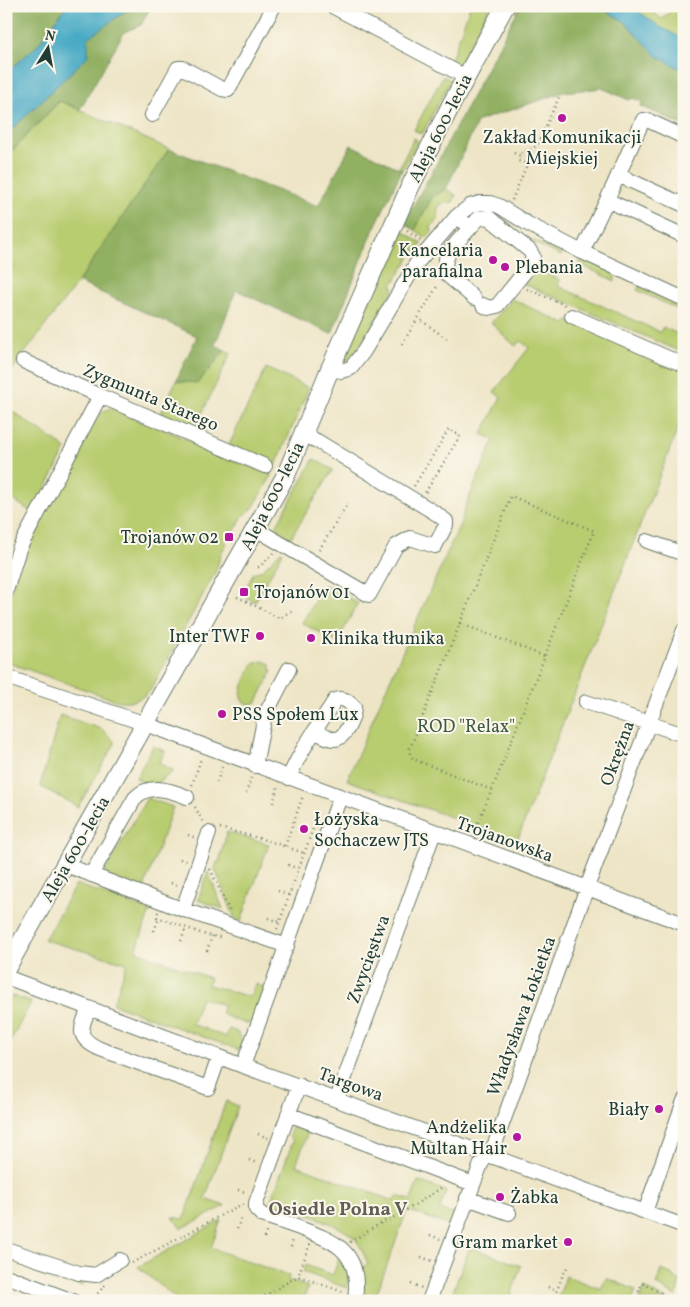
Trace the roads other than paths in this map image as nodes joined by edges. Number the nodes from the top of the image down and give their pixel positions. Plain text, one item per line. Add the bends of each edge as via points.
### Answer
1 (274, 6) edge
2 (332, 6) edge
3 (505, 6) edge
4 (466, 77) junction
5 (152, 115) dead end
6 (684, 137) edge
7 (618, 175) junction
8 (607, 200) junction
9 (684, 205) edge
10 (456, 216) junction
11 (470, 228) junction
12 (684, 236) edge
13 (582, 252) junction
14 (684, 299) edge
15 (572, 316) dead end
16 (23, 361) dead end
17 (684, 365) edge
18 (330, 369) junction
19 (100, 396) junction
20 (304, 434) junction
21 (265, 466) dead end
22 (256, 530) junction
23 (648, 541) dead end
24 (684, 554) edge
25 (6, 591) edge
26 (684, 630) edge
27 (289, 669) dead end
28 (6, 677) edge
29 (586, 702) dead end
30 (648, 723) junction
31 (146, 724) junction
32 (315, 732) dead end
33 (684, 735) edge
34 (253, 772) junction
35 (289, 778) junction
36 (187, 797) road end
37 (340, 797) junction
38 (209, 828) road end
39 (434, 832) junction
40 (66, 865) junction
41 (91, 875) junction
42 (586, 889) junction
43 (183, 909) junction
44 (684, 924) edge
45 (287, 946) junction
46 (6, 969) edge
47 (6, 977) edge
48 (89, 1008) junction
49 (219, 1057) junction
50 (243, 1066) junction
51 (299, 1085) junction
52 (337, 1099) junction
53 (684, 1101) edge
54 (288, 1114) junction
55 (487, 1154) junction
56 (473, 1184) junction
57 (467, 1198) junction
58 (645, 1212) junction
59 (509, 1213) dead end
60 (684, 1226) edge
61 (6, 1249) edge
62 (124, 1263) road end
63 (6, 1276) edge
64 (428, 1295) edge
65 (352, 1298) edge
66 (73, 1301) edge

1 - 5 street via 228,90 178,68
2 - 4 street
3 - 4 main road, Aleja 600-lecia
4 - 18 main road, Aleja 600-lecia via 428,148
6 - 7 street via 643,120
7 - 8 street
7 - 9 street
8 - 12 street
8 - 13 street
10 - 11 street
10 - 13 street via 470,206 490,203
10 - 18 street via 416,264 351,368 341,371
11 - 11 street via 479,218 488,217 533,256 531,264 497,306 488,308 446,274 445,258
13 - 14 street
15 - 17 street
16 - 19 street, Zygmunta Starego
18 - 20 main road, Aleja 600-lecia
19 - 21 street, Zygmunta Starego
19 - 25 street via 19,549
20 - 22 main road, Aleja 600-lecia
20 - 22 street via 437,514 446,521 446,525 434,546 410,538 396,546 369,595
22 - 31 main road, Aleja 600-lecia
23 - 24 street
26 - 30 street, Okrężna
27 - 34 street via 265,715
28 - 31 street, Trojanowska
29 - 30 street
30 - 33 street
30 - 42 street, Okrężna
31 - 34 street, Trojanowska
31 - 40 main road, Aleja 600-lecia
32 - 35 street
34 - 35 street, Trojanowska
35 - 37 street, Trojanowska
36 - 41 street via 167,790 145,790 139,794
37 - 39 street, Trojanowska
37 - 45 street
38 - 43 street
39 - 42 street, Trojanowska
39 - 52 street, Zwycięstwa
40 - 41 street
40 - 46 main road, Aleja 600-lecia
41 - 43 street
42 - 44 street, Trojanowska
42 - 55 street, Władysława Łokietka via 495,1144
43 - 45 street
45 - 50 street
47 - 48 street, Targowa
48 - 49 street, Targowa
48 - 49 street via 83,1039 100,1049 208,1088
49 - 50 street, Targowa
50 - 51 street, Targowa
51 - 52 street, Targowa
51 - 54 street
52 - 55 street, Targowa
53 - 58 street
54 - 56 street
54 - 65 street via 256,1209 336,1243 349,1258 356,1275
55 - 56 street, Władysława Łokietka
55 - 58 street, Targowa
56 - 57 street, Władysława Łokietka
57 - 59 street
57 - 64 street, Władysława Łokietka
58 - 60 street, Targowa
61 - 62 street via 78,1273 96,1275
63 - 66 street

